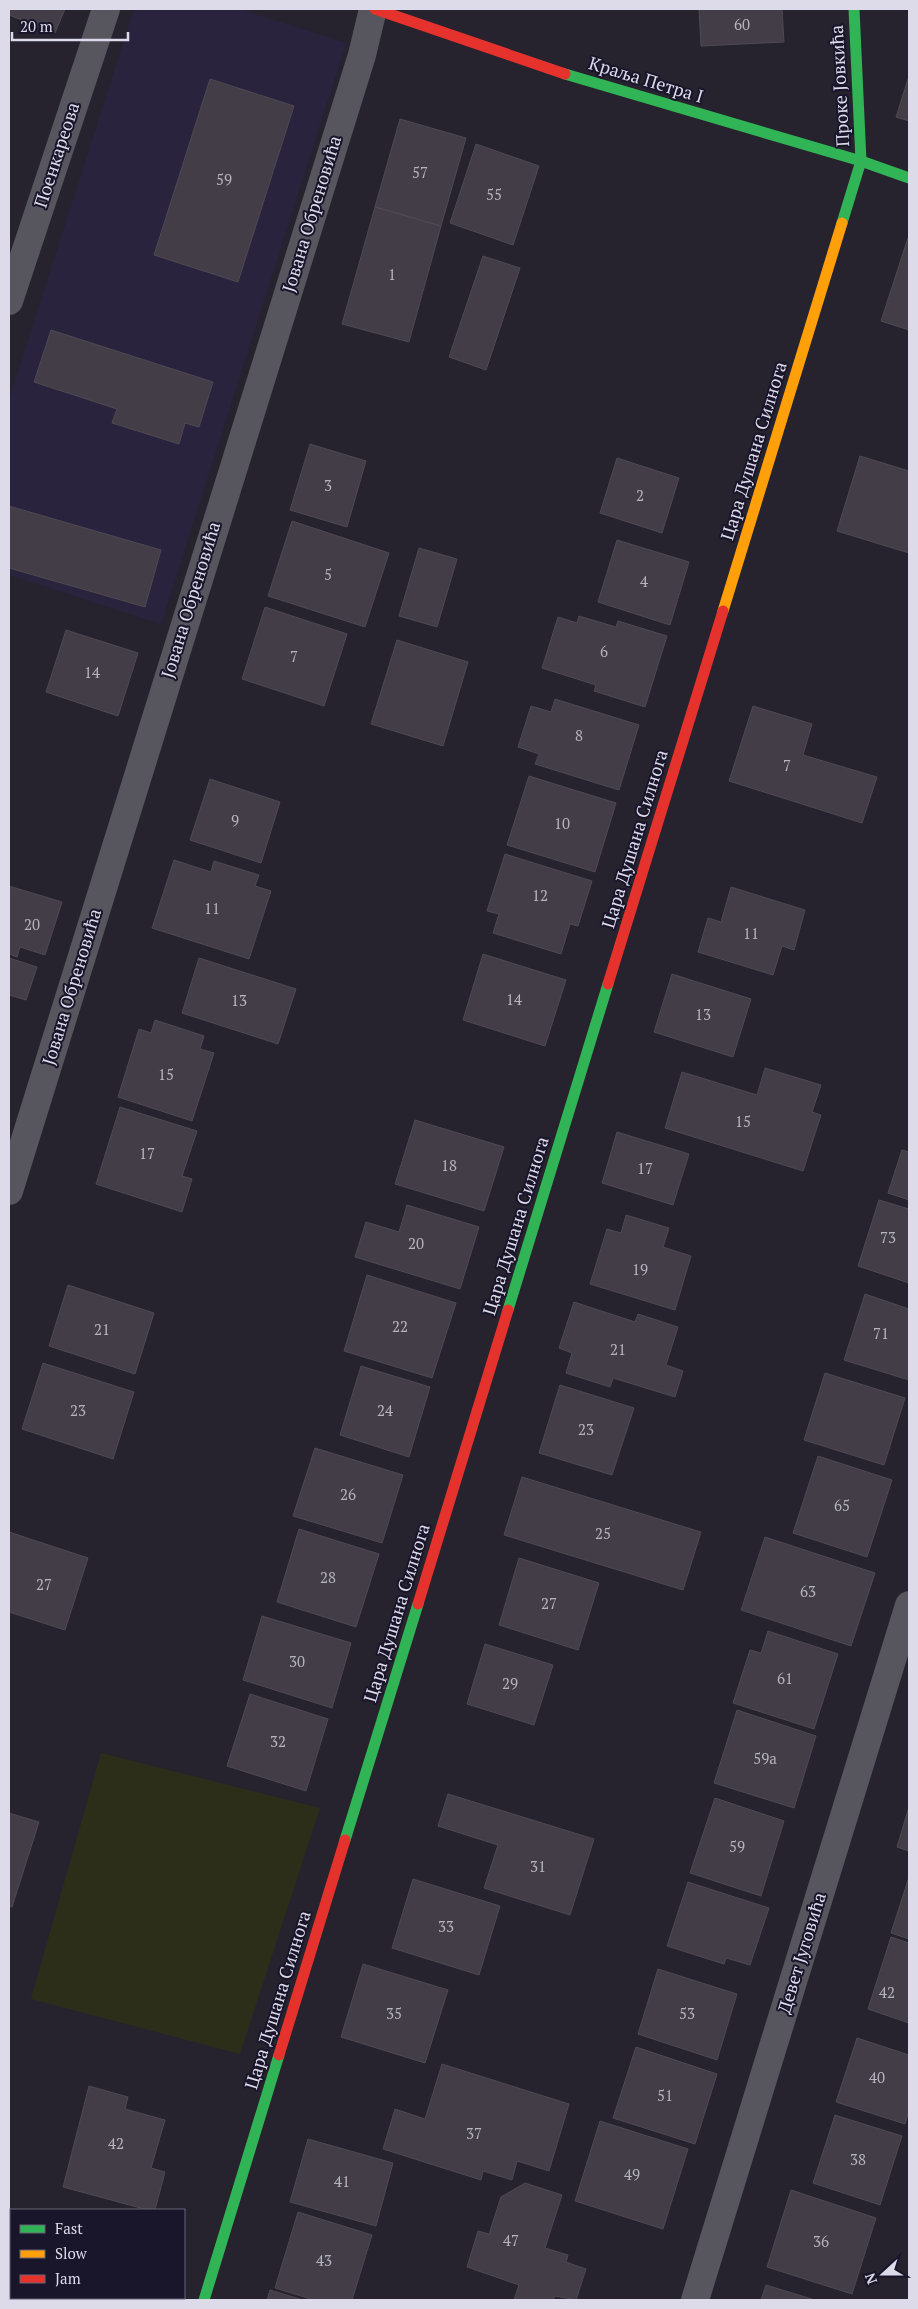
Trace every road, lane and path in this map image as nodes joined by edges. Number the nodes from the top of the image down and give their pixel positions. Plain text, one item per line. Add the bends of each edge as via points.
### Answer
1 (106, 9) edge
2 (374, 9) edge
3 (854, 9) edge
4 (861, 161) junction
5 (909, 178) edge
6 (9, 301) edge
7 (9, 1192) edge
8 (909, 1605) edge
9 (204, 2300) edge
10 (695, 2300) edge

1 - 6 street, Поенкареова
2 - 4 street, Краља Петра I via 586,81
2 - 7 street, Јована Обреновића
3 - 4 street, Проке Јовкића
4 - 5 street, Краља Петра I
4 - 9 street, Цара Душана Силнога
8 - 10 street, Девет Југовића

